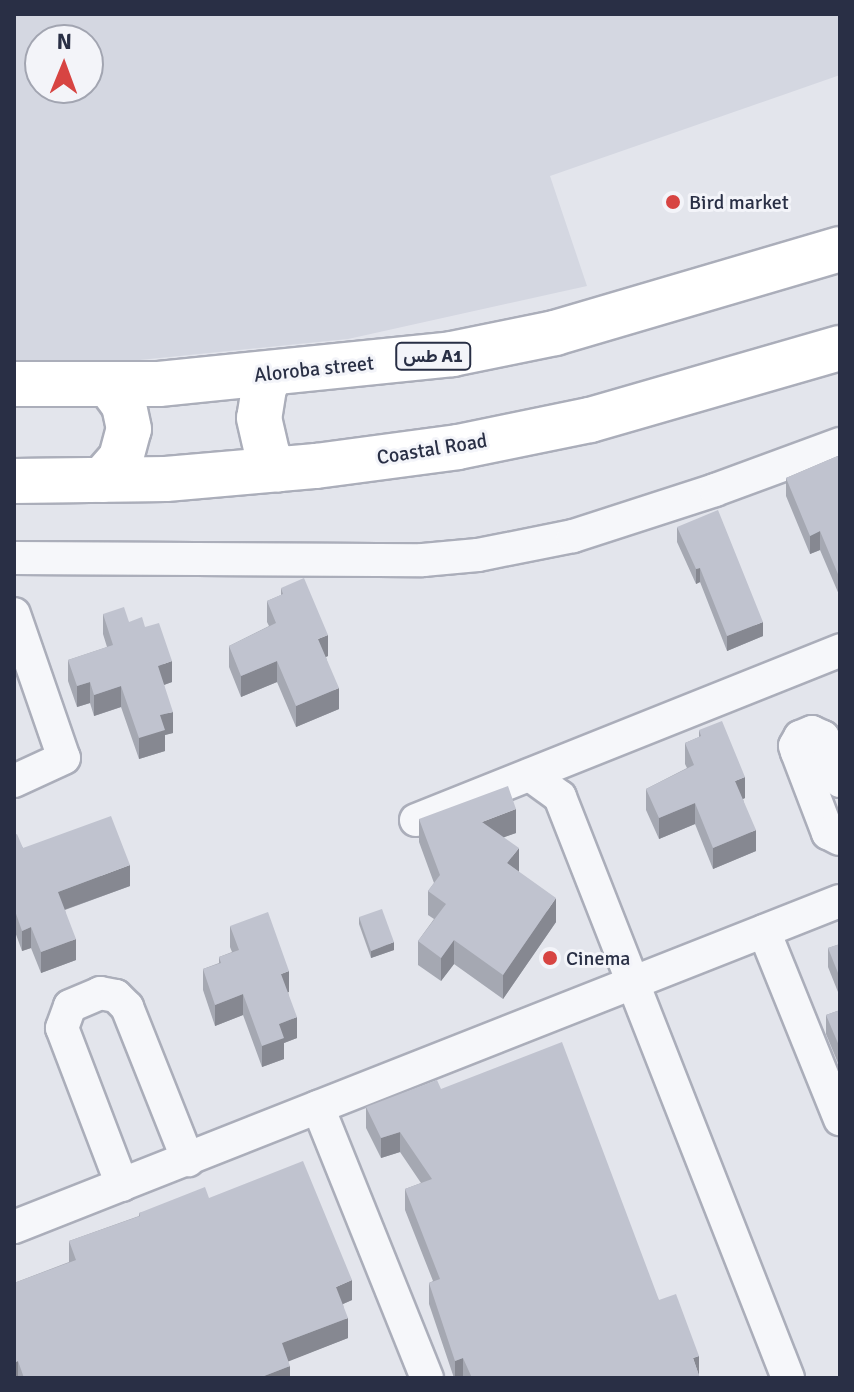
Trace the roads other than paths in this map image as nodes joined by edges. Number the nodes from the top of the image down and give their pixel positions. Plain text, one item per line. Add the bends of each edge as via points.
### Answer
1 (840, 249) edge
2 (840, 348) edge
3 (271, 374) junction
4 (14, 384) edge
5 (109, 384) junction
6 (840, 444) edge
7 (278, 469) junction
8 (102, 480) junction
9 (14, 481) edge
10 (14, 558) edge
11 (14, 614) edge
12 (840, 650) edge
13 (530, 775) junction
14 (14, 781) edge
15 (840, 781) edge
16 (416, 820) edge
17 (840, 839) edge
18 (840, 901) edge
19 (764, 931) junction
20 (630, 982) junction
21 (318, 1107) junction
22 (840, 1119) edge
23 (188, 1160) junction
24 (122, 1185) junction
25 (14, 1227) edge
26 (427, 1378) edge
27 (788, 1378) edge

1 - 3 highway, Aloroba street / طس A1 via 555,333 452,354
2 - 7 highway, Coastal Road via 590,420 458,447
3 - 5 highway, Aloroba street / طس A1
3 - 7 highway via 259,418 267,454
4 - 5 highway, Aloroba street / طس A1
5 - 8 highway via 124,405 129,429 121,458
6 - 10 street via 573,536 478,555 423,560
7 - 8 highway, Coastal Road
8 - 9 highway, Coastal Road
11 - 14 street via 64,758
12 - 13 street
13 - 16 street
13 - 20 street via 560,797
15 - 17 street via 823,737 812,732 800,737 795,746 828,833
18 - 19 street
19 - 20 street
19 - 22 street
20 - 21 street
20 - 27 street
21 - 23 street
21 - 26 street
23 - 24 street
23 - 24 street via 127,1007 116,996 100,993 70,1006 62,1028
24 - 25 street

